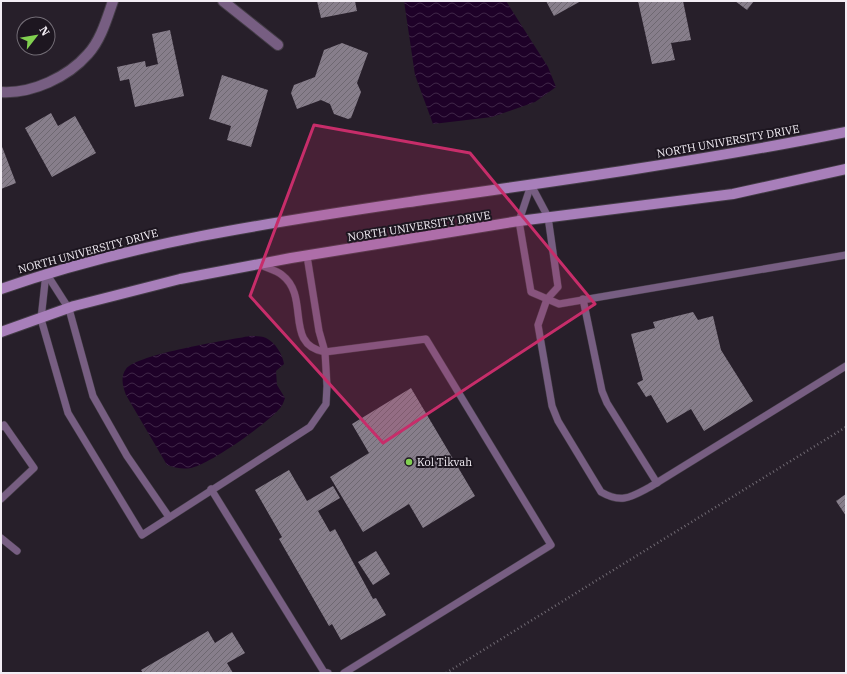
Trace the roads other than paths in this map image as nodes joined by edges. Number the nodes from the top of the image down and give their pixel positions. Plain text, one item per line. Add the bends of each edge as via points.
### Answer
1 (113, 1) edge
2 (223, 1) edge
3 (278, 45) dead end
4 (1, 92) edge
5 (846, 132) edge
6 (846, 169) edge
7 (531, 185) junction
8 (548, 217) junction
9 (519, 221) junction
10 (846, 255) edge
11 (307, 256) junction
12 (259, 264) junction
13 (46, 273) junction
14 (1, 289) edge
15 (548, 299) junction
16 (583, 299) junction
17 (69, 309) junction
18 (41, 320) junction
19 (1, 332) edge
20 (325, 352) junction
21 (846, 366) edge
22 (1, 427) edge
23 (657, 483) junction
24 (211, 489) junction
25 (1, 499) edge
26 (169, 517) junction
27 (1, 538) edge
28 (17, 552) dead end
29 (328, 673) edge
30 (344, 673) edge

1 - 4 street via 104,27 89,54 64,75 35,88
2 - 3 street
5 - 7 main road, NORTH UNIVERSITY DRIVE via 747,152
6 - 8 main road, NORTH UNIVERSITY DRIVE via 733,194
7 - 8 lane
7 - 9 lane
7 - 13 main road, NORTH UNIVERSITY DRIVE via 266,223 174,240
8 - 9 main road, NORTH UNIVERSITY DRIVE
8 - 15 lane via 558,287
9 - 11 main road, NORTH UNIVERSITY DRIVE
9 - 15 lane via 531,292
10 - 16 lane
11 - 12 main road, NORTH UNIVERSITY DRIVE
11 - 20 lane via 319,331
12 - 17 main road, NORTH UNIVERSITY DRIVE via 180,279
12 - 20 lane via 282,275 296,295 301,334 307,346
13 - 14 main road, NORTH UNIVERSITY DRIVE
13 - 17 lane
13 - 18 lane
15 - 16 lane via 559,304
15 - 23 lane via 538,325 552,406 558,421 601,492 612,498 628,499
16 - 23 lane via 607,404
17 - 18 main road, NORTH UNIVERSITY DRIVE
17 - 26 lane via 93,396 127,456
18 - 19 main road, NORTH UNIVERSITY DRIVE
18 - 26 lane via 68,413 142,535
20 - 24 lane via 326,404 310,427
20 - 30 lane via 426,339 551,545
21 - 23 lane
22 - 25 lane via 4,425 34,468
24 - 26 lane
24 - 29 lane via 324,672
27 - 28 lane

